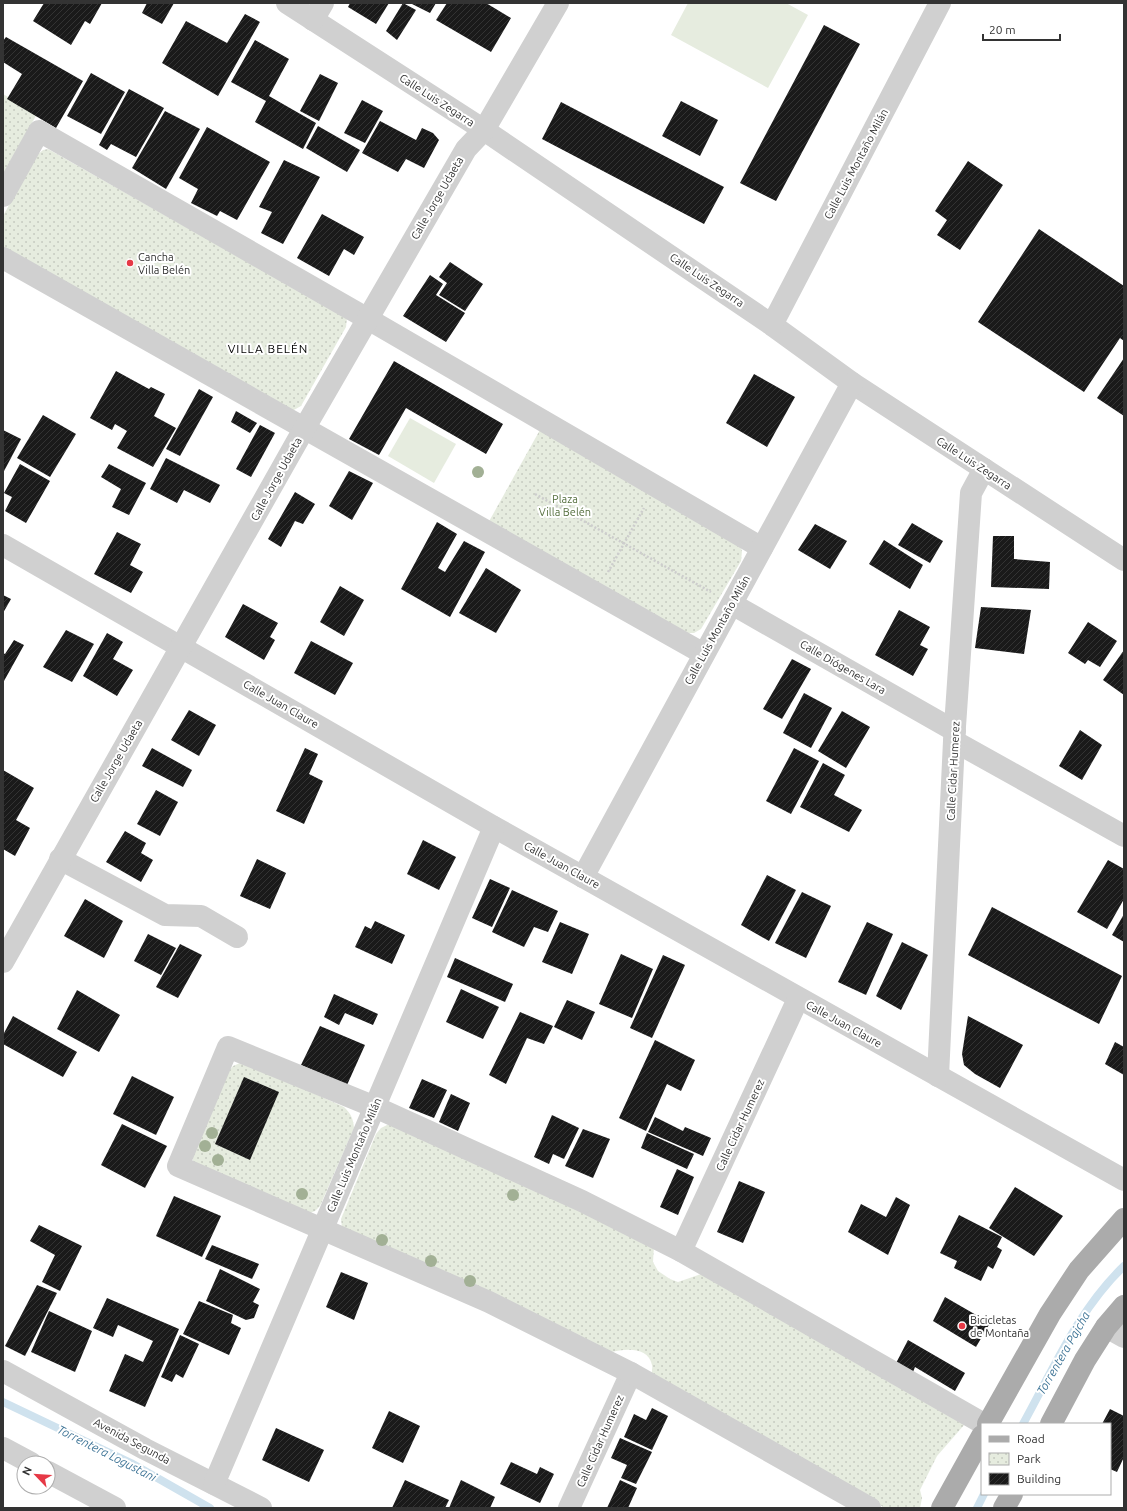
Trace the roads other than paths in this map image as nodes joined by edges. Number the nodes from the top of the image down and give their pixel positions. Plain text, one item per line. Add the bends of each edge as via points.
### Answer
1 (287, 3) edge
2 (558, 3) edge
3 (940, 3) edge
4 (318, 11) edge
5 (484, 130) junction
6 (3, 196) edge
7 (3, 258) edge
8 (368, 318) junction
9 (772, 324) junction
10 (852, 383) junction
11 (304, 429) junction
12 (984, 469) junction
13 (3, 545) edge
14 (762, 548) junction
15 (1124, 560) edge
16 (724, 599) junction
17 (181, 646) junction
18 (704, 654) junction
19 (954, 736) junction
20 (494, 827) junction
21 (1124, 836) edge
22 (60, 859) junction
23 (583, 877) junction
24 (237, 937) dead end
25 (3, 962) edge
26 (798, 998) junction
27 (938, 1076) junction
28 (374, 1107) junction
29 (1124, 1180) edge
30 (1124, 1219) edge
31 (322, 1229) junction
32 (681, 1252) junction
33 (1124, 1306) edge
34 (1115, 1332) edge
35 (3, 1371) edge
36 (631, 1373) junction
37 (982, 1423) edge
38 (989, 1423) edge
39 (1052, 1423) edge
40 (981, 1438) edge
41 (3, 1448) edge
42 (16, 1455) edge
43 (56, 1476) edge
44 (214, 1484) junction
45 (115, 1508) edge
46 (261, 1508) edge
47 (570, 1508) edge
48 (870, 1508) edge
49 (942, 1508) edge

1 - 4 street, Calle Luis Zegarra
2 - 5 street, Calle Jorge Udaeta
3 - 9 street, Calle Luis Montaño Milán
4 - 5 street, Calle Luis Zegarra
5 - 8 street, Calle Jorge Udaeta via 466,149
5 - 9 street, Calle Luis Zegarra
6 - 8 street via 39,131
7 - 11 street
8 - 11 street, Calle Jorge Udaeta
8 - 14 street
9 - 10 street, Calle Luis Zegarra
10 - 12 street, Calle Luis Zegarra
10 - 14 street, Calle Luis Montaño Milán
11 - 17 street, Calle Jorge Udaeta
11 - 18 street
12 - 15 street, Calle Luis Zegarra
12 - 19 street, Calle Cidar Humerez via 971,493
13 - 17 street, Calle Juan Claure
14 - 16 street, Calle Luis Montaño Milán
16 - 18 street, Calle Luis Montaño Milán
16 - 19 street, Calle Diógenes Lara
17 - 20 street, Calle Juan Claure
17 - 22 street, Calle Jorge Udaeta
18 - 23 street, Calle Luis Montaño Milán
19 - 21 street, Calle Diógenes Lara
19 - 27 street, Calle Cidar Humerez
20 - 23 street, Calle Juan Claure
20 - 28 street, Calle Luis Montaño Milán
22 - 24 street via 165,915 201,916
22 - 25 street, Calle Jorge Udaeta
23 - 26 street, Calle Juan Claure
26 - 27 street, Calle Juan Claure
26 - 32 street, Calle Cidar Humerez
27 - 29 street, Calle Juan Claure
28 - 31 street, Calle Luis Montaño Milán
28 - 31 street via 228,1046 178,1166
28 - 32 street via 582,1201
30 - 38 main road via 1079,1270 1050,1314
31 - 36 street via 489,1302
31 - 44 street, Calle Luis Montaño Milán
32 - 37 street
33 - 34 main road
34 - 39 main road via 1086,1360
35 - 44 street, Avenida Segunda
36 - 47 street, Calle Cidar Humerez
36 - 48 street
40 - 49 main road
41 - 42 street
43 - 45 street
44 - 46 street, Avenida Segunda

